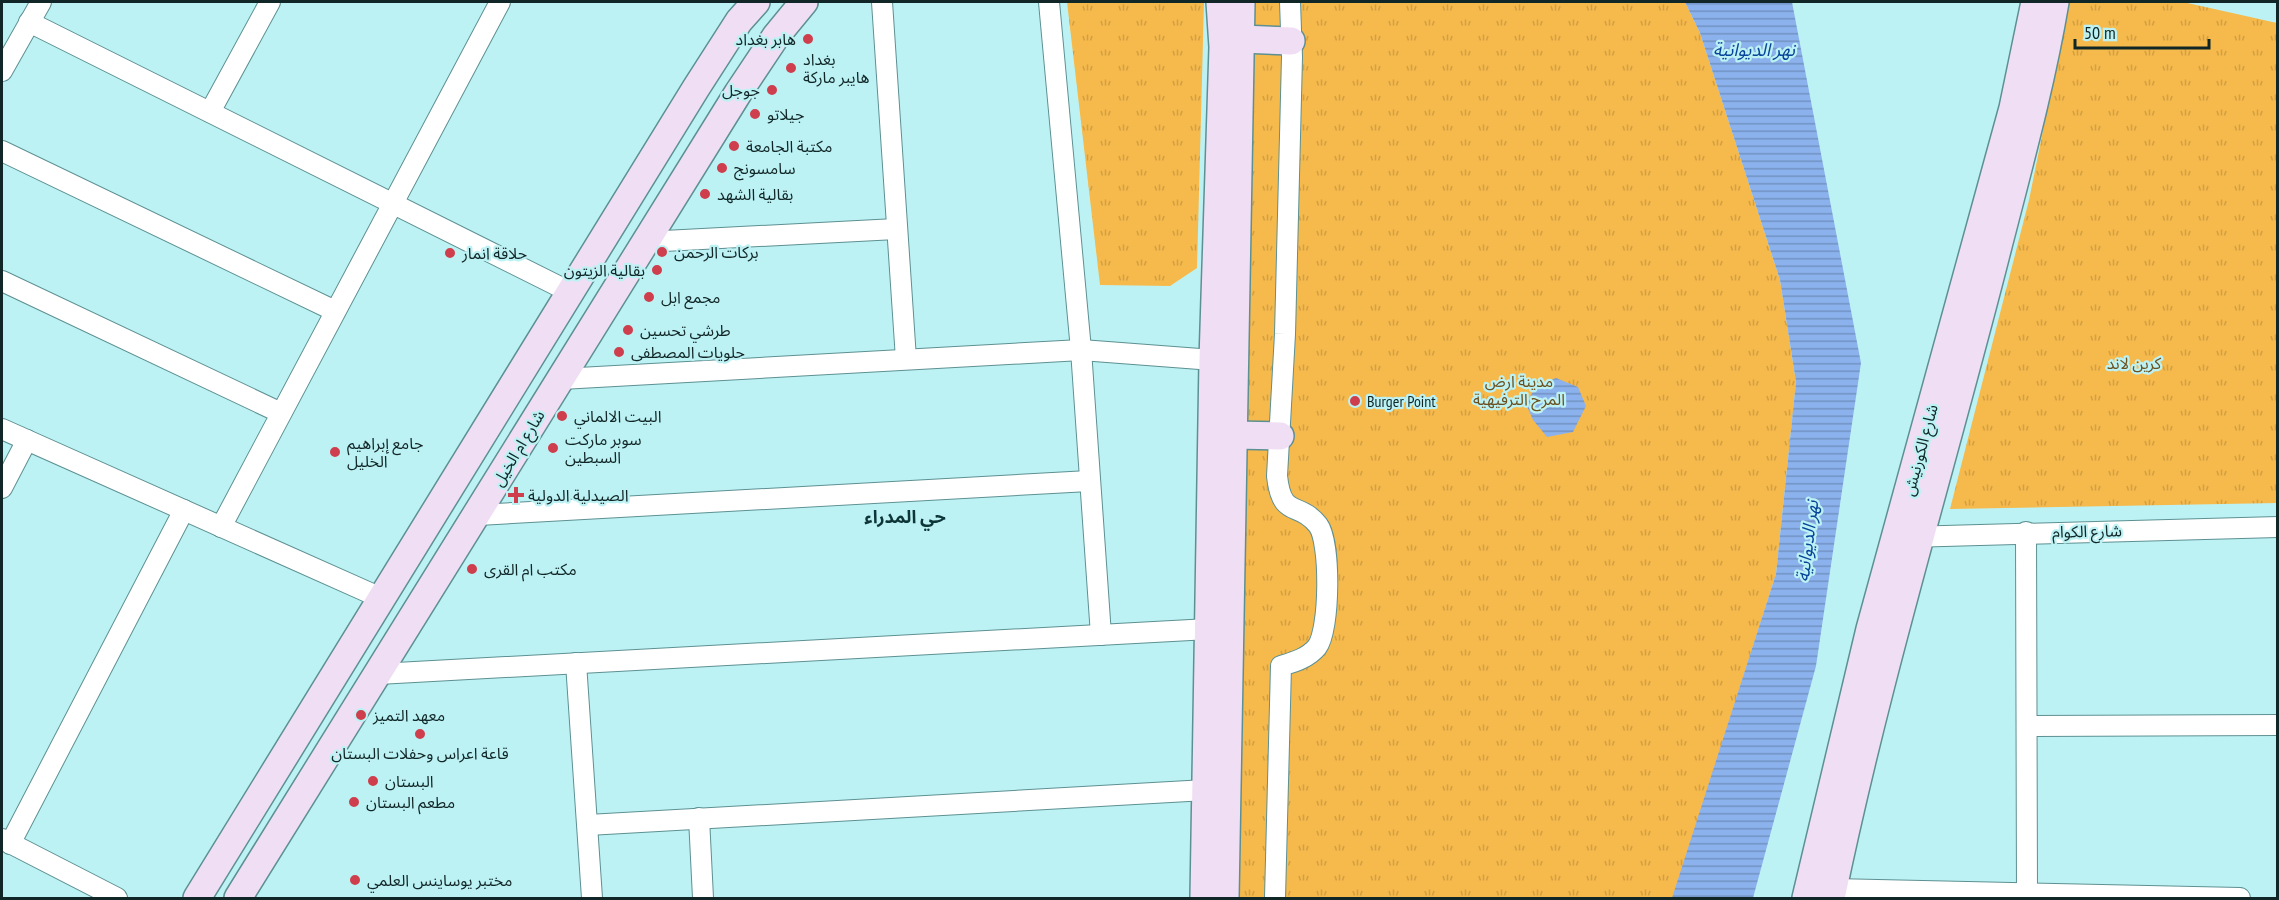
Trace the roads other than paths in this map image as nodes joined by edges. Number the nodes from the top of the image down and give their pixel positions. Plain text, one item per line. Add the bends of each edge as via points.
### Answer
1 (41, 2) edge
2 (270, 2) edge
3 (500, 2) edge
4 (756, 2) edge
5 (804, 2) edge
6 (882, 2) edge
7 (1049, 2) edge
8 (1220, 2) edge
9 (1241, 2) edge
10 (1290, 2) edge
11 (2035, 2) edge
12 (2055, 2) edge
13 (29, 21) junction
14 (1241, 39) junction
15 (1291, 40) junction
16 (2, 71) edge
17 (210, 112) junction
18 (2, 151) edge
19 (392, 204) junction
20 (896, 229) junction
21 (645, 242) junction
22 (2, 281) edge
23 (570, 292) junction
24 (335, 311) junction
25 (1081, 350) junction
26 (906, 359) junction
27 (1214, 360) junction
28 (561, 379) junction
29 (281, 413) junction
30 (2, 429) edge
31 (1233, 435) junction
32 (1280, 436) junction
33 (27, 440) junction
34 (1089, 481) junction
35 (2, 488) edge
36 (184, 510) junction
37 (478, 515) junction
38 (221, 527) junction
39 (2277, 527) edge
40 (2026, 532) junction
41 (1908, 537) junction
42 (381, 598) junction
43 (1209, 629) junction
44 (1101, 635) junction
45 (576, 663) junction
46 (378, 674) junction
47 (2277, 725) edge
48 (2027, 726) junction
49 (1206, 790) junction
50 (699, 818) junction
51 (588, 825) junction
52 (6, 842) edge
53 (1832, 894) edge
54 (2027, 894) junction
55 (117, 898) edge
56 (197, 898) edge
57 (238, 898) edge
58 (592, 898) edge
59 (703, 898) edge
60 (1204, 898) edge
61 (1225, 898) edge
62 (1275, 898) edge
63 (1806, 898) edge
64 (2240, 898) edge

1 - 13 street
2 - 17 street
3 - 19 street
4 - 23 main road via 739,21 696,88
5 - 21 main road, شارع ام الخيل via 738,93
6 - 20 street
7 - 25 street
8 - 27 main road via 1223,47
9 - 14 main road
10 - 15 street
11 - 41 main road, شارع الكورنيش via 2013,108
12 - 41 main road, شارع الكورنيش via 2046,58
13 - 16 street
13 - 17 street
14 - 15 main road
14 - 31 main road
15 - 32 street
17 - 19 street
18 - 24 street
19 - 23 street
19 - 24 street
20 - 21 street
20 - 26 street
21 - 28 main road, شارع ام الخيل
22 - 29 street
23 - 42 main road
24 - 29 street
25 - 26 street
25 - 27 street
25 - 34 street
26 - 28 street
27 - 43 main road
28 - 37 main road, شارع ام الخيل
29 - 38 street
30 - 33 street
31 - 32 main road
31 - 61 main road
32 - 62 street via 1280,497 1318,525 1327,558 1324,630 1318,646 1303,658 1281,666
33 - 35 street
33 - 36 street
34 - 37 street
34 - 44 street
36 - 38 street
36 - 52 street
37 - 46 main road, شارع ام الخيل
38 - 42 street
39 - 40 street, شارع الكوام
40 - 41 street, شارع الكوام
40 - 48 street
41 - 53 main road, شارع الكورنيش
41 - 63 main road, شارع الكورنيش via 1870,629
42 - 56 main road
43 - 44 street
43 - 49 main road
44 - 45 street
45 - 46 street
45 - 51 street
46 - 57 main road, شارع ام الخيل
47 - 48 street
48 - 54 street
49 - 50 street
49 - 60 main road
50 - 51 street
50 - 59 street
51 - 58 street
52 - 55 street
53 - 54 street
54 - 64 street

